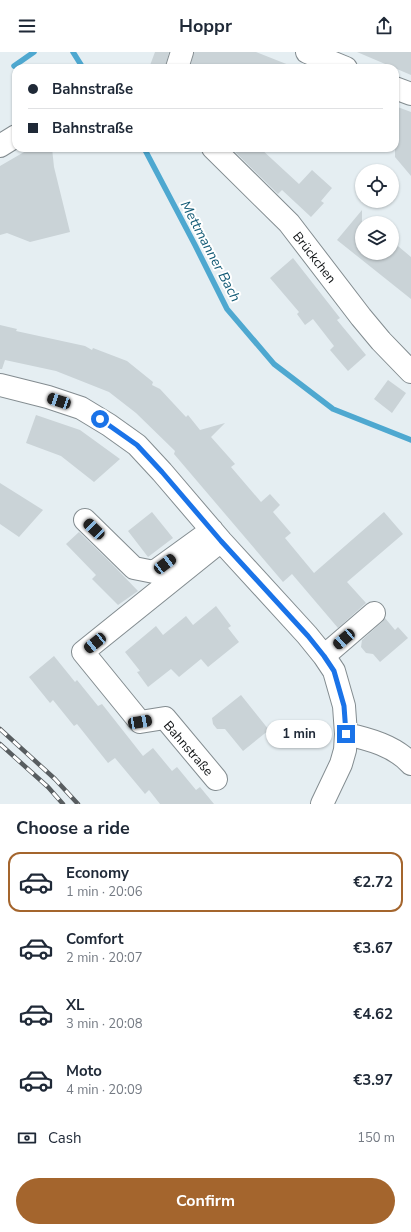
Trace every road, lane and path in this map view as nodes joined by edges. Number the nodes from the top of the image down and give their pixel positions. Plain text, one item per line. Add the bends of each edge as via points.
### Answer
1 (182, 52) edge
2 (306, 52) edge
3 (178, 64) edge
4 (336, 64) edge
5 (399, 90) edge
6 (411, 94) edge
7 (12, 138) edge
8 (0, 146) edge
9 (217, 152) edge
10 (411, 372) edge
11 (0, 385) edge
12 (84, 520) dead end
13 (216, 535) junction
14 (374, 613) dead end
15 (324, 656) junction
16 (346, 734) junction
17 (411, 764) edge
18 (216, 779) dead end
19 (322, 804) edge

1 - 3 street
2 - 4 street
5 - 6 street
7 - 8 street
9 - 10 street, Brückchen via 289,223 361,317
11 - 13 street via 81,408 109,425 137,445
12 - 13 street via 134,568 154,572
13 - 15 street
13 - 18 street, Bahnstraße via 83,652 140,722 165,718
14 - 15 street
15 - 16 street via 334,671 344,706
16 - 17 street via 380,743 406,758
16 - 19 street via 341,764

